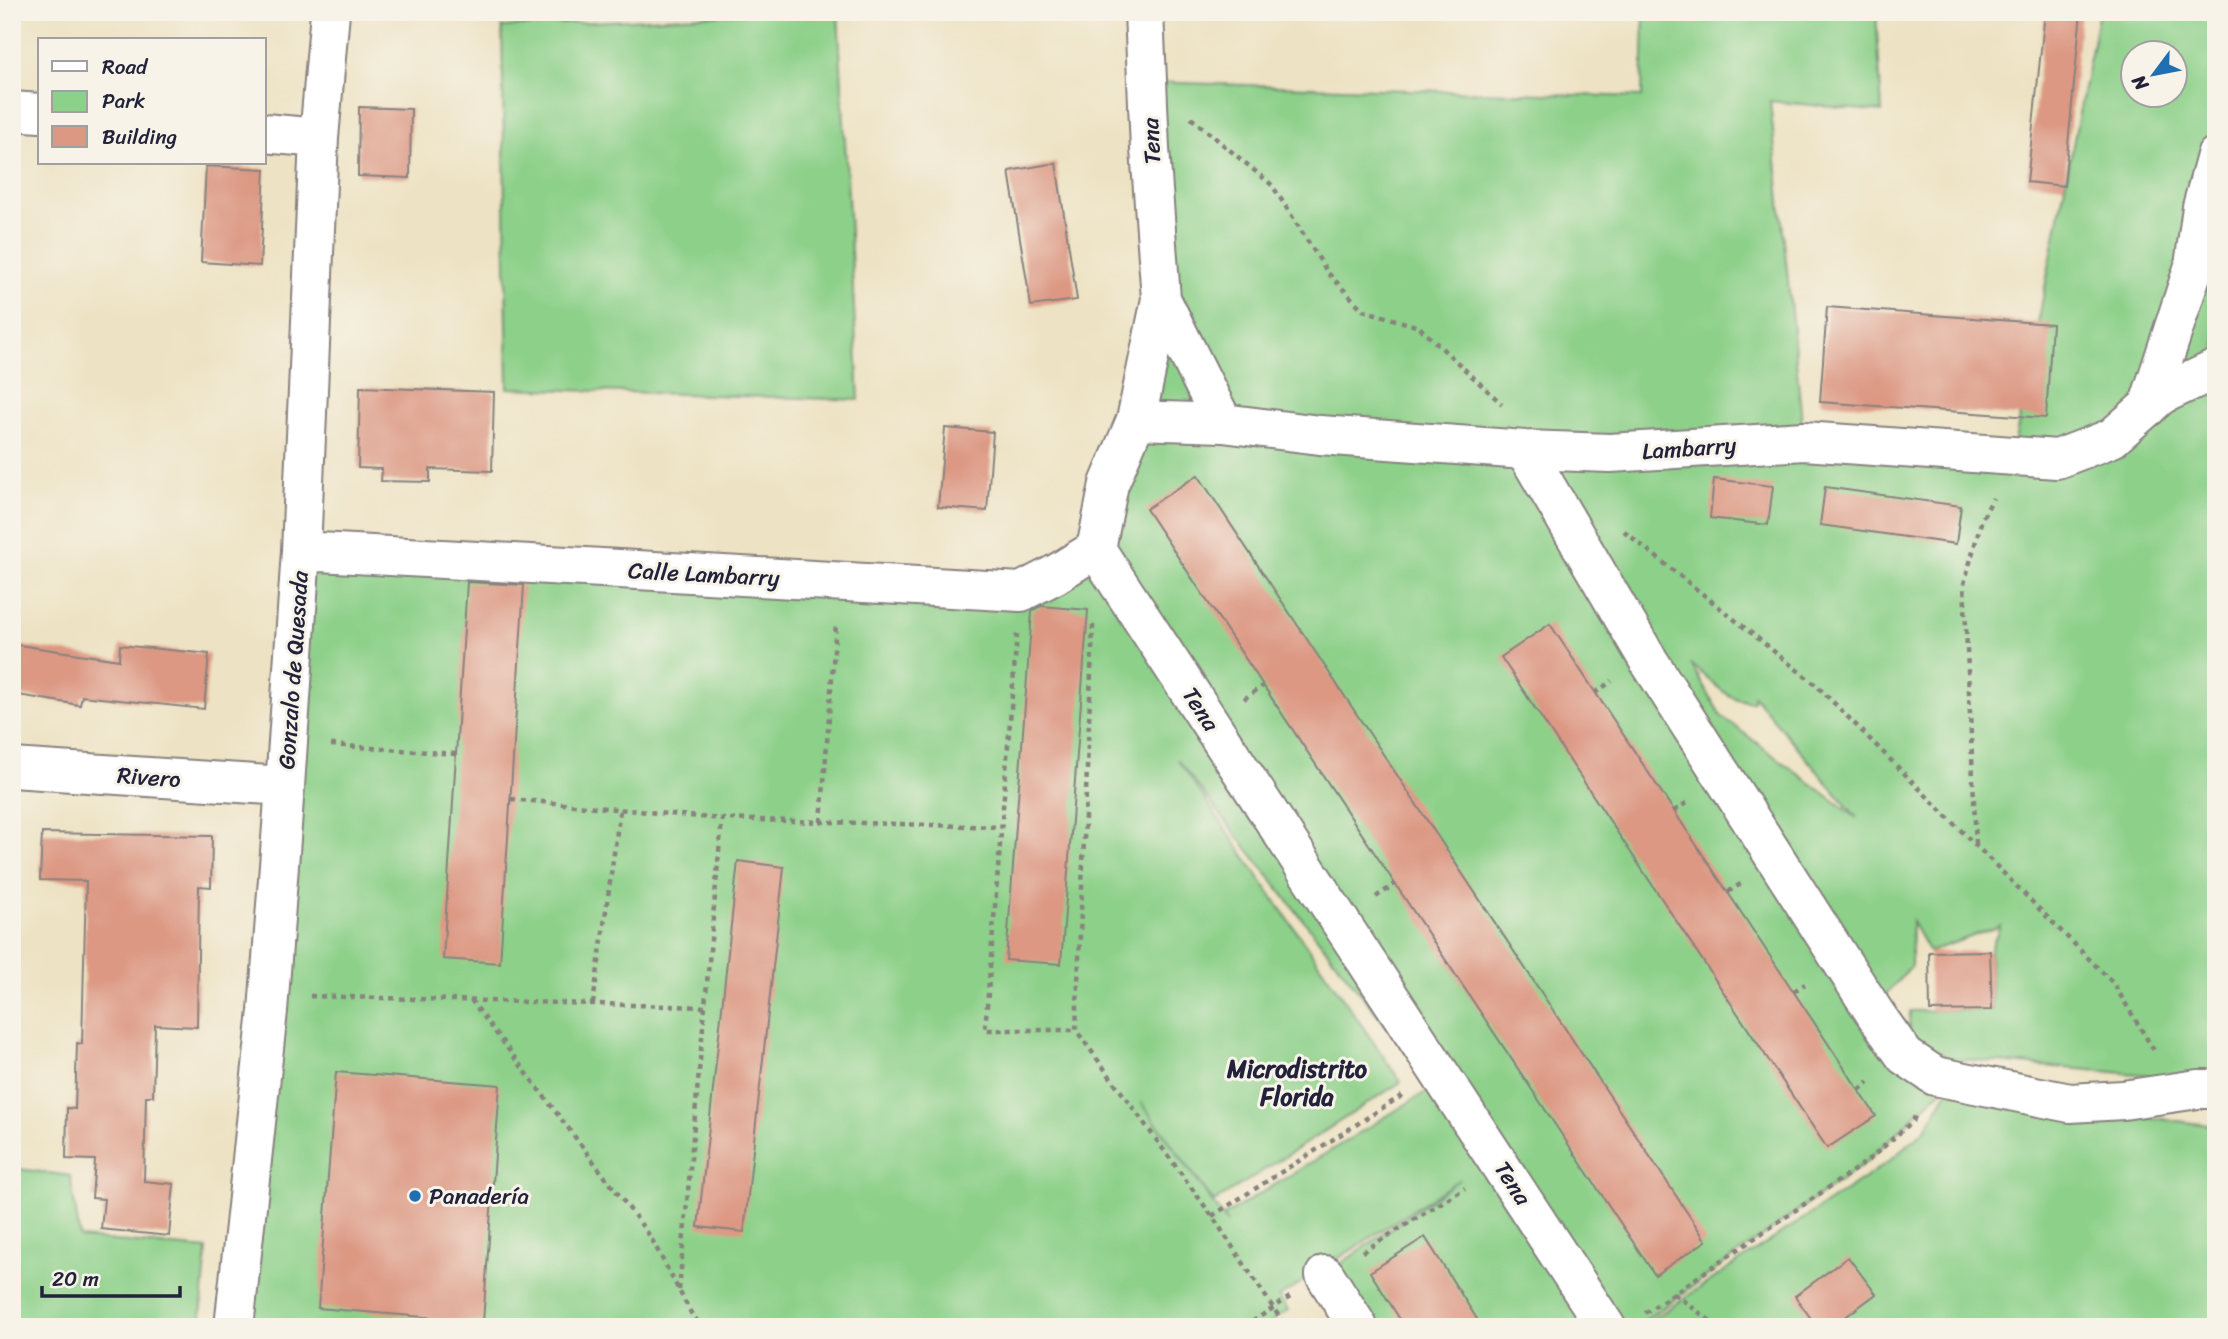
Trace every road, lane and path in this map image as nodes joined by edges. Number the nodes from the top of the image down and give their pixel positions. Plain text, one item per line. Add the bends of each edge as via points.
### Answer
1 (330, 12) edge
2 (1144, 12) edge
3 (1148, 82) junction
4 (12, 111) edge
5 (38, 113) edge
6 (266, 133) edge
7 (319, 138) junction
8 (2216, 156) edge
9 (1161, 299) junction
10 (2216, 369) edge
11 (2148, 407) junction
12 (1136, 420) junction
13 (1223, 423) junction
14 (1536, 451) junction
15 (2012, 456) junction
16 (1622, 528) dead end
17 (1097, 549) junction
18 (301, 551) junction
19 (839, 581) junction
20 (1021, 592) junction
21 (1094, 618) dead end
22 (288, 742) junction
23 (456, 754) dead end
24 (12, 768) edge
25 (285, 786) junction
26 (511, 799) dead end
27 (620, 810) junction
28 (722, 819) junction
29 (821, 822) junction
30 (1001, 827) junction
31 (1976, 845) junction
32 (269, 994) junction
33 (471, 1000) junction
34 (593, 1003) junction
35 (705, 1007) junction
36 (1076, 1030) junction
37 (1438, 1072) junction
38 (1935, 1076) junction
39 (2198, 1090) edge
40 (1501, 1165) junction
41 (1212, 1216) junction
42 (1325, 1275) junction
43 (679, 1290) junction
44 (1674, 1293) junction
45 (1273, 1307) junction
46 (1621, 1323) edge
47 (234, 1327) edge
48 (702, 1327) edge
49 (1244, 1327) edge
50 (1286, 1327) edge
51 (1358, 1327) edge
52 (1715, 1327) edge

1 - 7 street, Gonzalo de Quesada
2 - 3 street, Tena
3 - 9 street, Tena
3 - 14 path via 1272,185 1328,273 1363,310 1419,327 1494,396
4 - 5 street
6 - 7 street
7 - 18 street, Gonzalo de Quesada
8 - 11 street via 2202,207 2194,266
9 - 12 street, Tena
9 - 13 street
10 - 11 street, Lambarry via 2161,395
11 - 15 street, Lambarry via 2112,438 2057,458
12 - 13 street, Lambarry
12 - 17 street, Tena via 1109,484
13 - 14 street, Lambarry
14 - 15 street, Lambarry via 1610,453 1804,441
14 - 38 street via 1647,658 1875,1015 1905,1056
15 - 31 path via 1982,519 1964,584
16 - 31 path via 1816,684
17 - 20 street
17 - 37 street, Tena
18 - 19 street, Calle Lambarry
18 - 22 street, Gonzalo de Quesada
19 - 20 street, Calle Lambarry
19 - 29 path
20 - 30 path
21 - 36 path
22 - 23 path
22 - 25 street, Gonzalo de Quesada
24 - 25 street, Rivero
25 - 32 street, Gonzalo de Quesada
26 - 27 path
27 - 28 path
27 - 34 path
28 - 29 path
28 - 35 path
29 - 30 path
30 - 36 path via 985,1030
31 - 39 path via 2113,983
32 - 33 path
32 - 47 street, Gonzalo de Quesada
33 - 34 path
33 - 43 path via 650,1236
34 - 35 path
35 - 43 path
36 - 41 path
37 - 40 street, Tena
37 - 41 path
38 - 39 street via 2070,1103
38 - 44 path via 1913,1121 1866,1162
40 - 42 path
40 - 46 street, Tena
41 - 45 path
42 - 45 path
42 - 51 street
43 - 48 path
44 - 46 path
44 - 52 path
45 - 49 path
45 - 50 path

